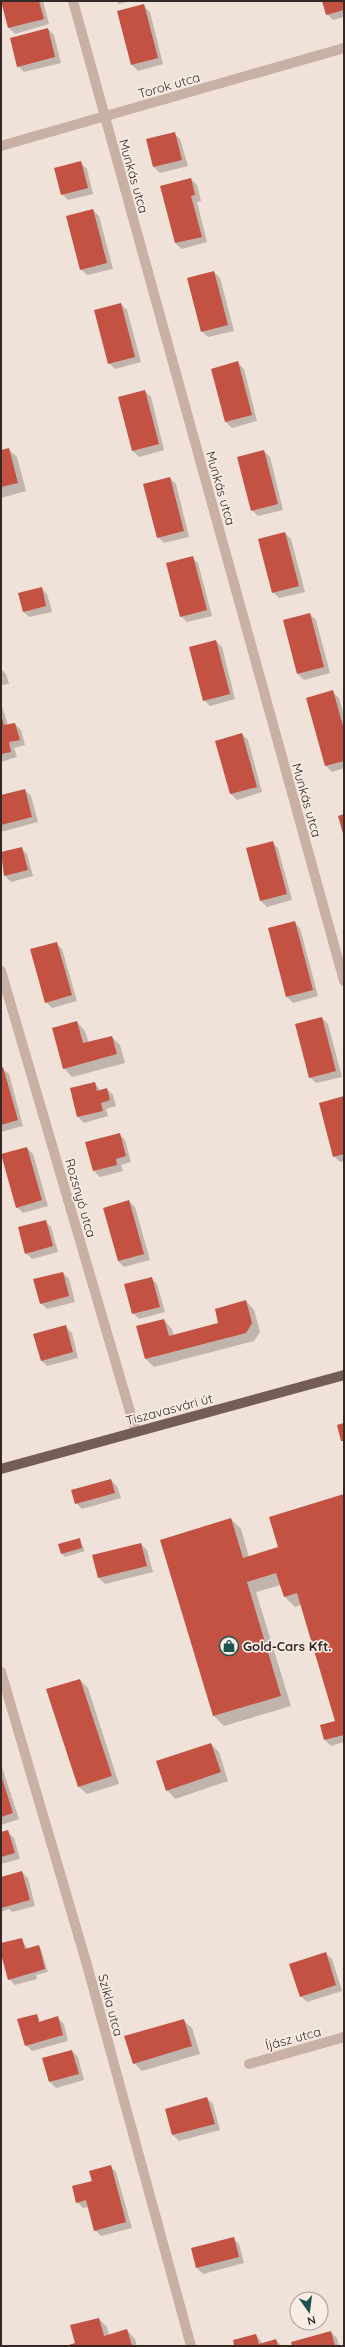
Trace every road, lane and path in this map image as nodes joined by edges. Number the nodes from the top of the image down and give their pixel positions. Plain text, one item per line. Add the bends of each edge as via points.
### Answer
1 (73, 1) edge
2 (344, 48) edge
3 (104, 117) junction
4 (1, 146) edge
5 (1, 971) edge
6 (344, 981) edge
7 (344, 1375) edge
8 (136, 1432) junction
9 (1, 1469) edge
10 (1, 1672) edge
11 (344, 2038) edge
12 (249, 2064) dead end
13 (191, 2346) edge

1 - 3 street, Munkás utca
2 - 3 street, Torok utca
3 - 4 street, Torok utca
3 - 6 street, Munkás utca
5 - 8 street, Rozsnyó utca
7 - 8 main road, Tiszavasvári út
8 - 9 main road, Tiszavasvári út
10 - 13 street, Szikla utca via 87,1965
11 - 12 street, Íjász utca

